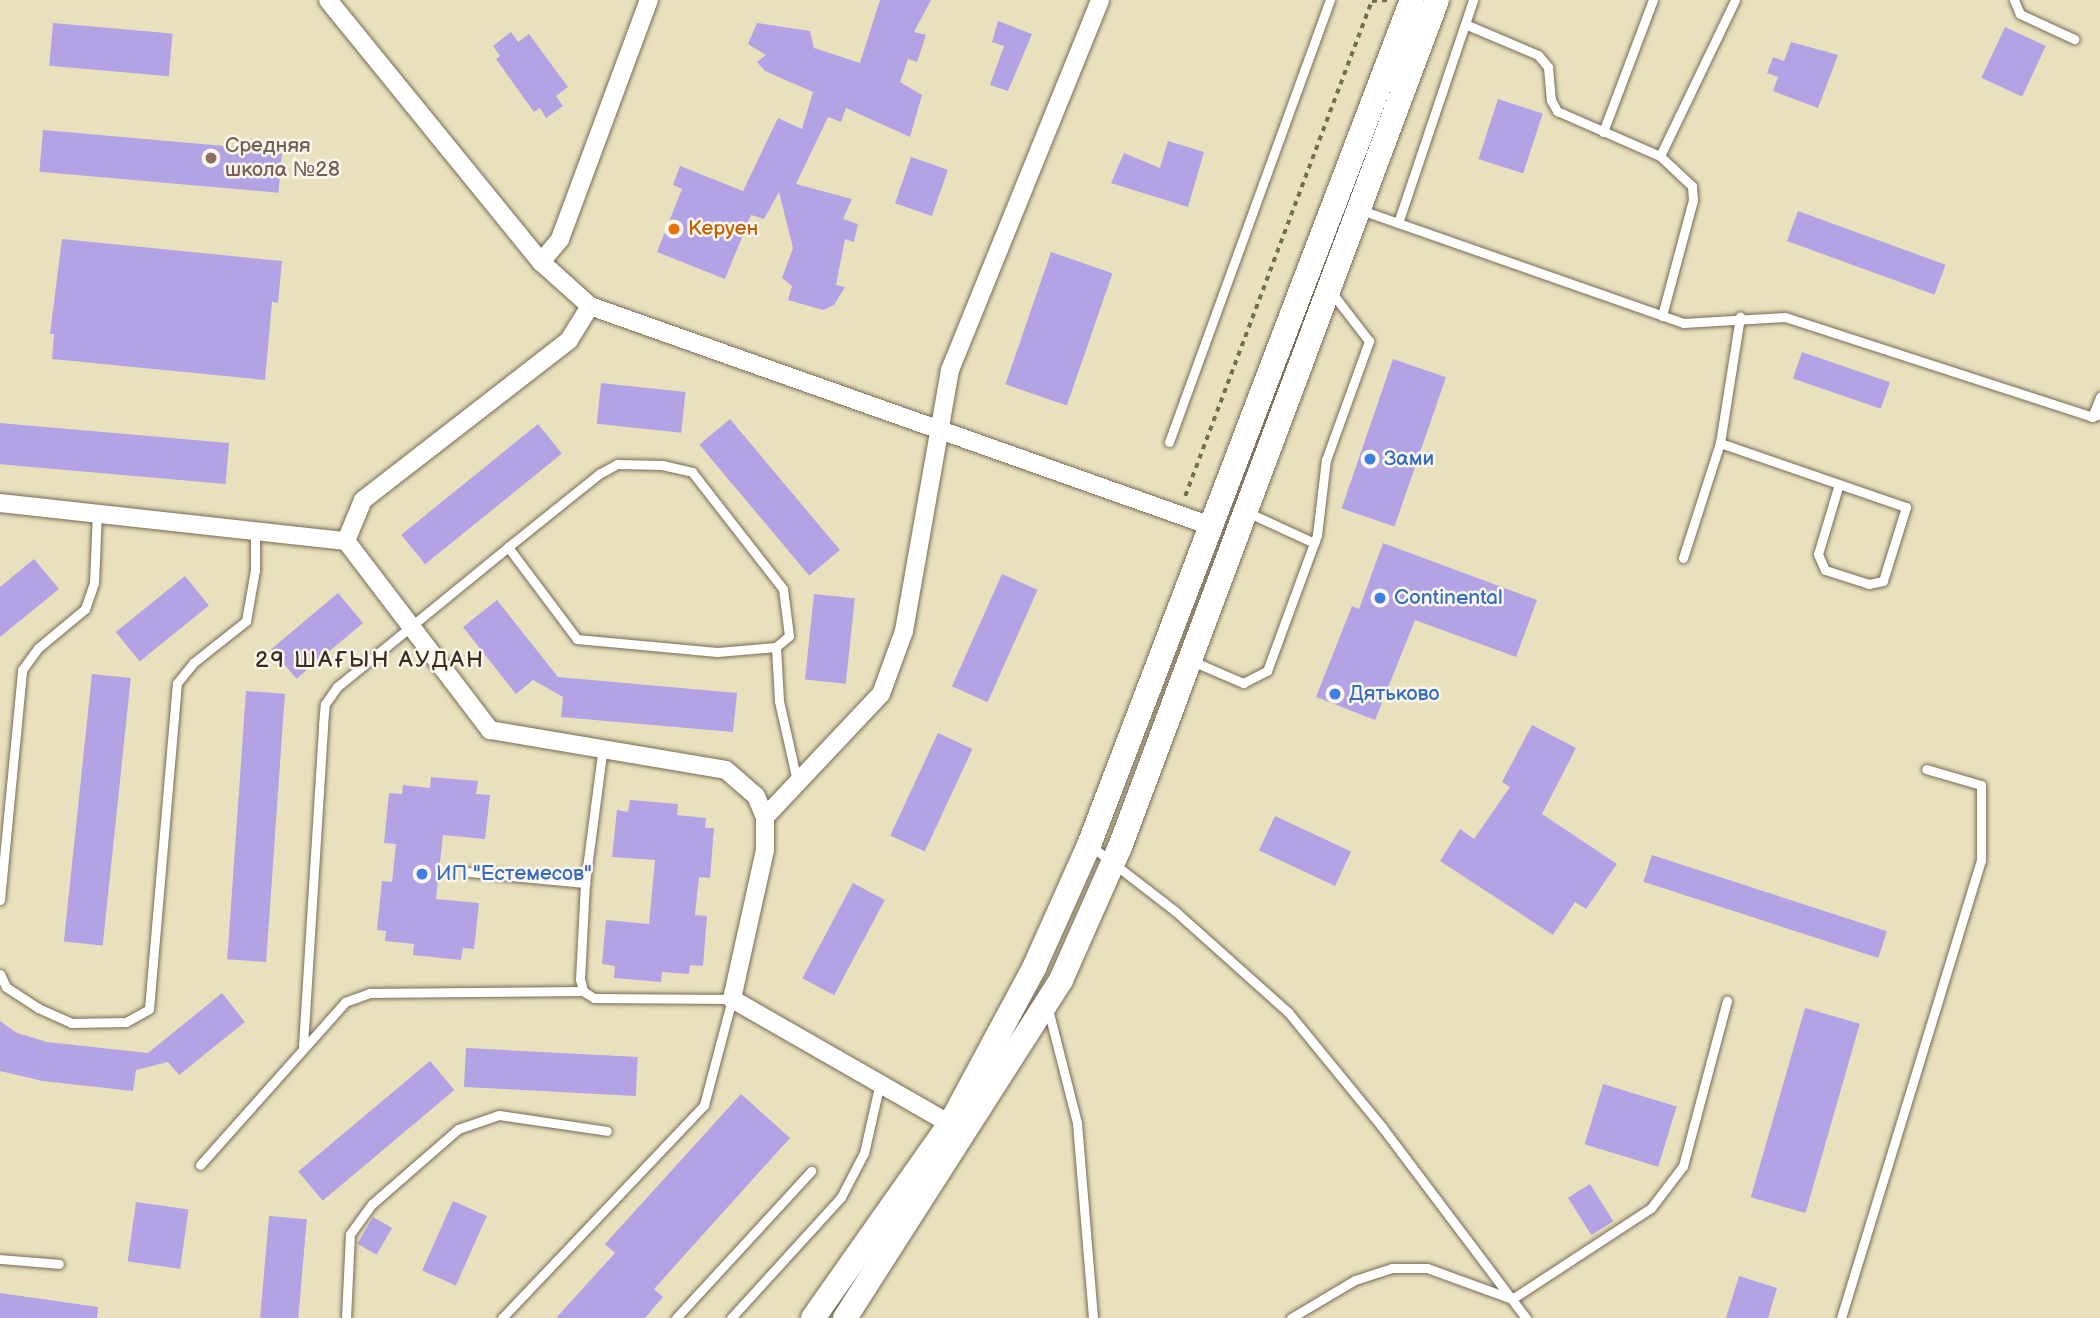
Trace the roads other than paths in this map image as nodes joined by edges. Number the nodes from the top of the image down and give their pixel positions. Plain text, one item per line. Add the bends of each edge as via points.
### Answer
1 (328, 0) edge
2 (649, 0) edge
3 (1100, 0) edge
4 (1330, 0) edge
5 (1412, 0) edge
6 (1437, 0) edge
7 (1474, 0) edge
8 (1653, 0) edge
9 (1735, 0) edge
10 (2014, 0) edge
11 (1465, 24) junction
12 (2074, 39) dead end
13 (1603, 132) junction
14 (1660, 156) junction
15 (1361, 210) junction
16 (1398, 223) junction
17 (541, 262) junction
18 (1330, 290) junction
19 (590, 306) junction
20 (1662, 316) junction
21 (1740, 317) junction
22 (2100, 397) edge
23 (2096, 416) edge
24 (937, 431) junction
25 (1169, 442) dead end
26 (1720, 443) junction
27 (1839, 484) junction
28 (0, 503) edge
29 (97, 512) junction
30 (1242, 523) junction
31 (1208, 525) junction
32 (255, 528) junction
33 (346, 541) junction
34 (1314, 543) junction
35 (508, 547) junction
36 (1683, 558) dead end
37 (409, 628) junction
38 (776, 647) junction
39 (1190, 661) junction
40 (603, 747) junction
41 (1926, 769) dead end
42 (797, 781) junction
43 (765, 817) junction
44 (1089, 845) junction
45 (1111, 863) junction
46 (469, 872) dead end
47 (585, 883) junction
48 (0, 900) edge
49 (0, 974) edge
50 (583, 991) junction
51 (732, 999) junction
52 (1727, 1001) dead end
53 (1048, 1007) junction
54 (303, 1046) junction
55 (879, 1087) junction
56 (958, 1128) junction
57 (607, 1132) dead end
58 (200, 1165) dead end
59 (811, 1171) dead end
60 (0, 1259) edge
61 (59, 1264) dead end
62 (1512, 1299) junction
63 (346, 1318) edge
64 (502, 1318) edge
65 (676, 1318) edge
66 (732, 1318) edge
67 (813, 1318) edge
68 (845, 1318) edge
69 (1093, 1318) edge
70 (1291, 1318) edge
71 (1526, 1318) edge
72 (1841, 1318) edge

1 - 17 street
2 - 17 street via 560,239
3 - 24 street via 950,370
4 - 25 lane
5 - 31 main road
6 - 15 main road
7 - 11 lane
8 - 13 lane
9 - 14 lane
10 - 12 lane via 2020,14
11 - 13 lane via 1538,55 1548,67 1552,106
11 - 16 lane
13 - 14 lane
14 - 20 lane via 1694,192
15 - 16 lane
15 - 18 main road
16 - 20 lane
17 - 19 street
18 - 30 main road
18 - 34 lane via 1369,341 1326,460
19 - 24 street
19 - 33 street via 569,340 363,500
20 - 21 lane via 1683,323
21 - 23 lane via 1785,317
21 - 26 lane
22 - 23 lane
24 - 31 street
24 - 42 street via 904,631 881,694
26 - 27 lane
26 - 36 lane
27 - 27 lane via 1818,554 1825,570 1869,584 1883,581 1906,507
28 - 29 street
29 - 32 street
29 - 48 lane via 94,583 85,609 38,648 22,670
30 - 31 main road
30 - 34 lane
30 - 39 main road
31 - 44 main road
32 - 33 street
32 - 49 lane via 255,570 246,621 193,663 177,683 149,1009 126,1022 71,1023 17,994
33 - 37 street
34 - 39 lane via 1266,671 1243,683
35 - 37 lane
35 - 38 lane via 577,639 717,652
35 - 38 lane via 617,464 662,465 692,472 783,589 789,636
37 - 40 street via 490,730
37 - 54 lane via 337,687 325,704
38 - 42 lane via 779,701
39 - 45 main road
40 - 43 street via 726,770 756,796
40 - 47 lane
41 - 72 lane via 1981,785 1981,860
42 - 43 street
43 - 51 street via 765,850
44 - 45 lane
44 - 56 main road
45 - 53 main road
45 - 62 lane via 1175,911 1288,1012
46 - 47 lane
47 - 50 lane
50 - 51 lane via 594,998
50 - 54 lane via 370,993 345,1002
51 - 55 street
51 - 64 lane via 704,1105
52 - 62 lane via 1683,1166 1668,1191 1626,1226
53 - 56 main road
53 - 69 lane via 1077,1123
54 - 58 lane
55 - 56 street
55 - 66 lane via 864,1153 841,1197
56 - 67 main road
56 - 68 main road
57 - 63 lane via 499,1115 458,1129 372,1204 350,1234
59 - 65 lane
60 - 61 lane
62 - 70 lane via 1427,1268 1392,1268 1355,1280
62 - 71 lane

